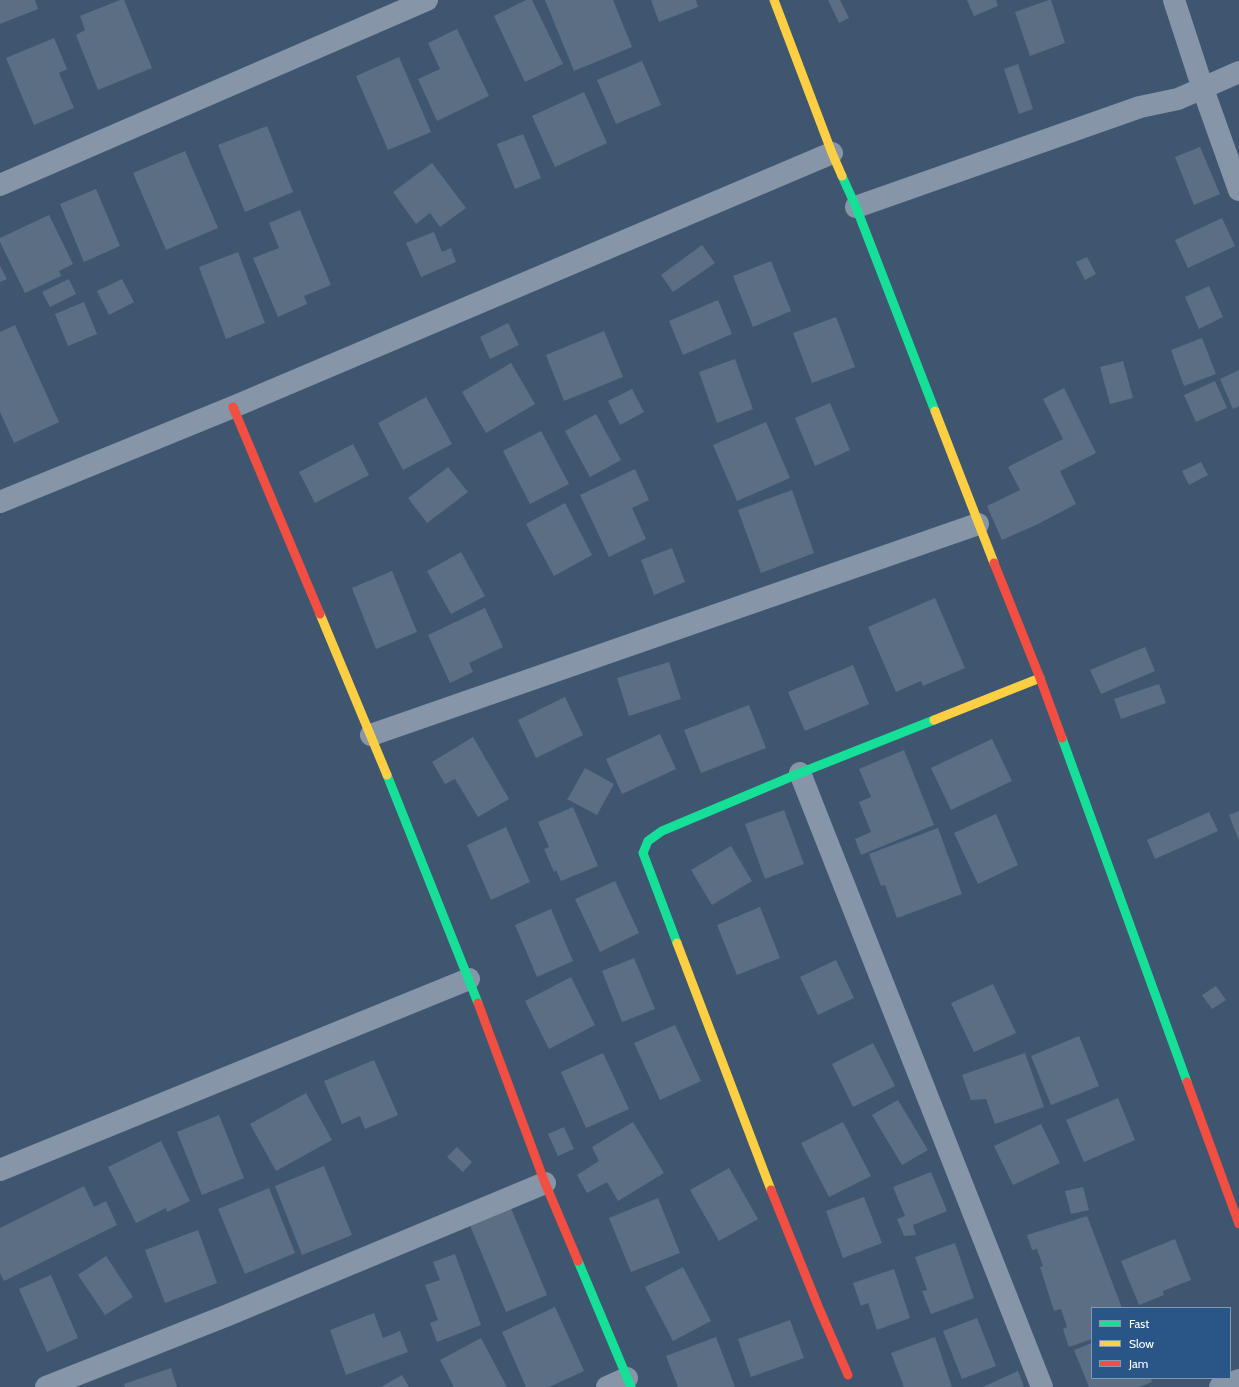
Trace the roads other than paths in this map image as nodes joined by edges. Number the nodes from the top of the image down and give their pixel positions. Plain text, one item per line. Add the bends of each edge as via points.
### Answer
1 (427, 0) edge
2 (774, 0) edge
3 (1174, 0) edge
4 (1239, 72) edge
5 (1203, 89) junction
6 (832, 153) junction
7 (0, 185) edge
8 (1239, 190) edge
9 (856, 207) junction
10 (232, 408) junction
11 (0, 502) edge
12 (978, 524) junction
13 (1040, 678) junction
14 (371, 735) junction
15 (800, 773) junction
16 (469, 979) junction
17 (0, 1170) edge
18 (545, 1183) junction
19 (1239, 1224) edge
20 (848, 1375) dead end
21 (1239, 1380) edge
22 (629, 1383) edge
23 (46, 1387) edge
24 (607, 1387) edge
25 (1042, 1387) edge
26 (1220, 1387) edge

1 - 7 street
2 - 6 street
3 - 5 street
4 - 5 street
5 - 8 street
5 - 9 street via 1178,99 1140,107
6 - 9 street
6 - 10 street
9 - 12 street
10 - 11 street
10 - 14 street
12 - 13 street
12 - 14 street
13 - 15 street
13 - 19 street
14 - 16 street
15 - 20 street via 662,831 648,841 643,853 760,1159
15 - 25 street
16 - 17 street
16 - 18 street
18 - 22 street
18 - 23 street via 228,1315
21 - 26 street
22 - 24 street

